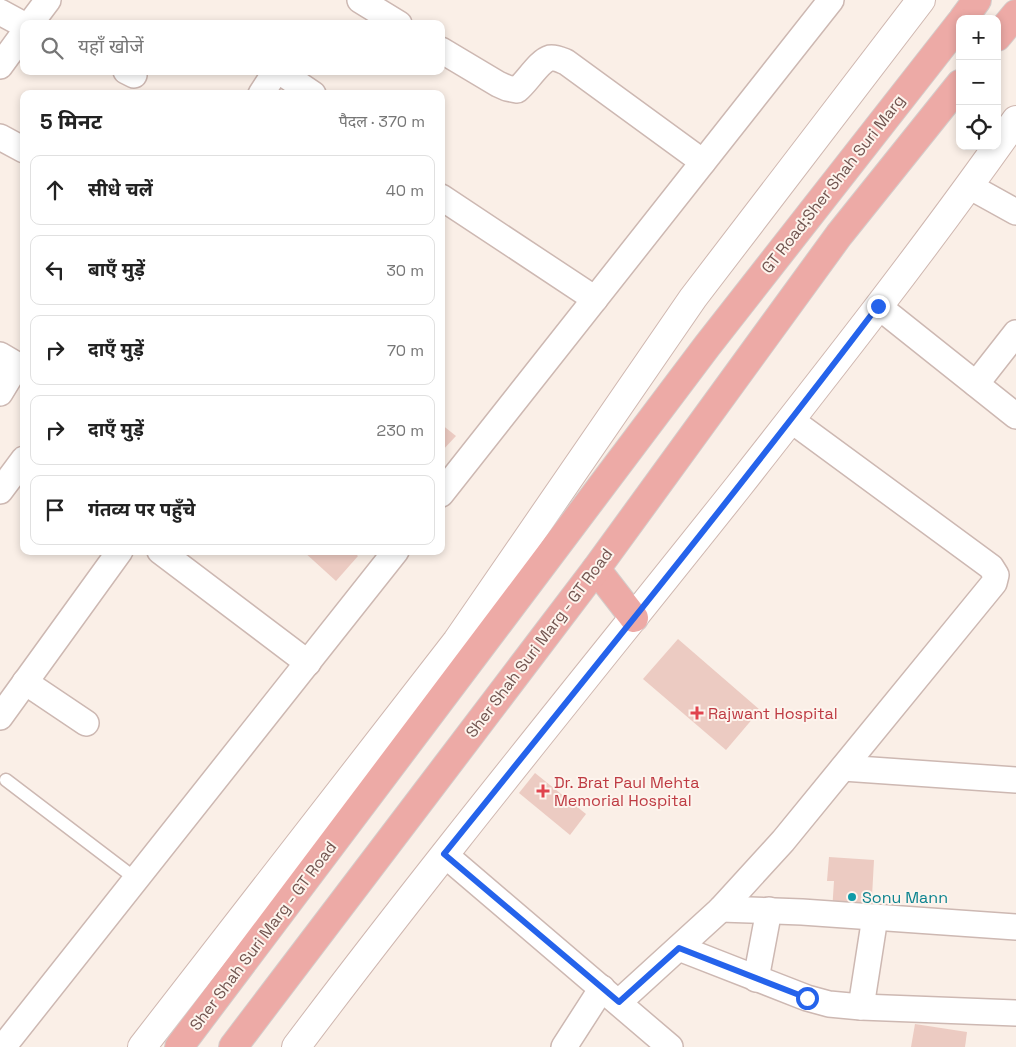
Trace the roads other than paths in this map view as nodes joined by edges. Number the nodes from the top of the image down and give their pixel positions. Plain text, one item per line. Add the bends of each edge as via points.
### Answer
1 (360, 0) edge
2 (831, 0) edge
3 (921, 0) edge
4 (977, 0) edge
5 (0, 12) edge
6 (1016, 14) edge
7 (966, 15) edge
8 (29, 20) edge
9 (392, 20) edge
10 (956, 27) edge
11 (1001, 32) edge
12 (20, 39) edge
13 (445, 52) edge
14 (0, 66) edge
15 (274, 75) edge
16 (283, 75) edge
17 (956, 89) edge
18 (264, 90) edge
19 (308, 90) edge
20 (1016, 120) edge
21 (0, 136) edge
22 (20, 148) edge
23 (702, 162) junction
24 (969, 186) junction
25 (445, 200) edge
26 (1016, 212) edge
27 (595, 299) junction
28 (878, 306) junction
29 (1016, 333) edge
30 (707, 346) joint
31 (0, 355) edge
32 (976, 384) junction
33 (0, 393) edge
34 (1016, 416) edge
35 (791, 420) junction
36 (20, 464) edge
37 (445, 489) edge
38 (0, 491) edge
39 (117, 555) edge
40 (165, 555) edge
41 (393, 555) edge
42 (596, 569) junction
43 (634, 618) junction
44 (308, 663) junction
45 (25, 682) junction
46 (0, 717) edge
47 (86, 722) dead end
48 (843, 768) junction
49 (6, 780) dead end
50 (1016, 780) edge
51 (444, 854) junction
52 (136, 879) junction
53 (721, 909) junction
54 (770, 910) junction
55 (875, 917) junction
56 (1016, 927) edge
57 (679, 948) junction
58 (756, 978) junction
59 (610, 995) junction
60 (861, 1007) junction
61 (1016, 1014) edge
62 (3, 1047) edge
63 (142, 1047) edge
64 (180, 1047) edge
65 (233, 1047) edge
66 (296, 1047) edge
67 (564, 1047) edge
68 (670, 1047) edge

1 - 9 street
2 - 23 street
3 - 63 main road via 693,298 457,640
4 - 7 highway
5 - 8 street
6 - 11 highway
10 - 30 highway, GT Road;Sher Shah Suri Marg
12 - 14 street
13 - 23 street via 498,84 517,90 542,63 556,58
15 - 18 street
16 - 19 street
17 - 42 highway, Sher Shah Suri Marg - GT Road via 839,235
20 - 24 main road
21 - 22 street
23 - 27 street
24 - 26 street
24 - 28 main road
25 - 27 street
27 - 37 street
28 - 32 street
28 - 35 main road
29 - 32 street
30 - 64 highway, Sher Shah Suri Marg - GT Road
31 - 33 street via 16,365
32 - 34 street
35 - 43 main road
35 - 48 street via 979,558 996,575 994,583
36 - 38 street
39 - 45 street
40 - 44 street
41 - 44 street
42 - 43 highway
42 - 65 highway, Sher Shah Suri Marg - GT Road
43 - 51 main road
44 - 52 street
45 - 46 street
45 - 47 street
48 - 50 street
48 - 53 street
49 - 52 lane
51 - 59 street
51 - 66 main road
52 - 62 street
53 - 54 street
53 - 57 street
54 - 55 street
54 - 58 street
55 - 56 street
55 - 60 street
57 - 58 street
57 - 59 street
58 - 60 street via 822,1002
59 - 67 street
59 - 68 street
60 - 61 street

